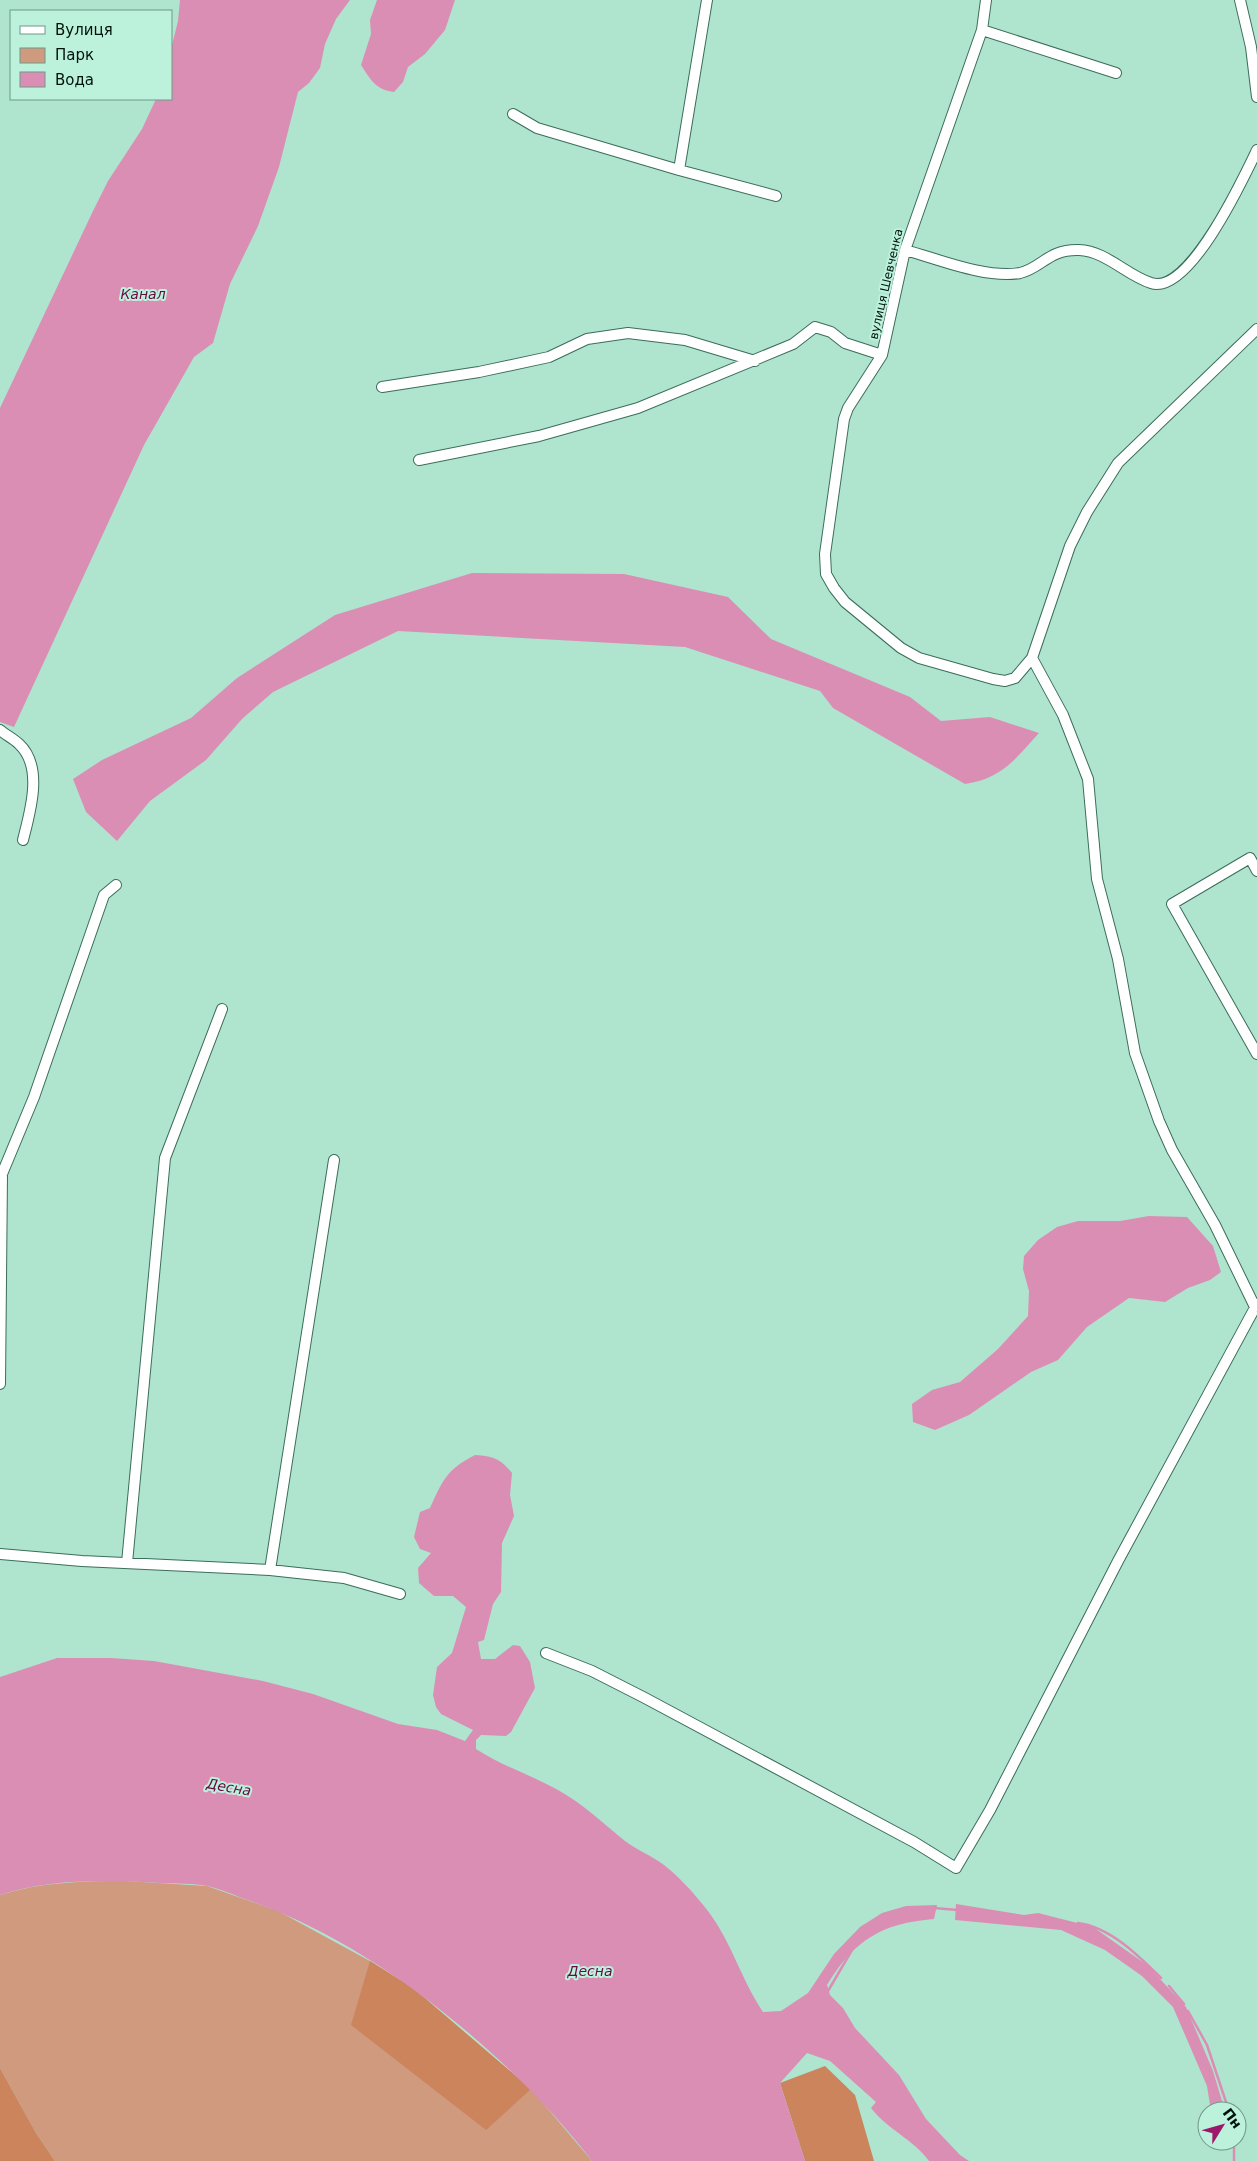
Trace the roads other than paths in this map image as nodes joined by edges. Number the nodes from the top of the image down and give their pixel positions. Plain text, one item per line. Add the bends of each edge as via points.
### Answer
1 (707, 0) edge
2 (986, 0) edge
3 (1240, 0) edge
4 (982, 30) junction
5 (1116, 73) dead end
6 (1257, 97) edge
7 (513, 114) dead end
8 (1257, 150) edge
9 (679, 170) junction
10 (776, 196) dead end
11 (905, 250) junction
12 (1257, 329) edge
13 (882, 355) junction
14 (755, 361) junction
15 (382, 387) dead end
16 (419, 460) dead end
17 (1032, 658) junction
18 (0, 730) edge
19 (23, 840) dead end
20 (1257, 871) edge
21 (116, 885) dead end
22 (222, 1008) dead end
23 (1257, 1054) edge
24 (334, 1160) dead end
25 (1256, 1305) edge
26 (0, 1384) edge
27 (0, 1554) edge
28 (127, 1563) junction
29 (270, 1570) junction
30 (400, 1594) dead end
31 (546, 1653) dead end

1 - 9 street
2 - 4 street, вулиця Шевченка
3 - 6 street via 1251,47
4 - 5 street
4 - 11 street, вулиця Шевченка
7 - 9 street via 537,128
8 - 11 street via 1214,233 1182,270 1163,283 1149,283 1096,254 1080,250 1048,256 1026,271 1001,273
9 - 10 street
11 - 13 street, вулиця Шевченка
12 - 17 street via 1118,463 1086,512 1070,546
13 - 14 street via 845,343 831,332 815,327 793,344
13 - 17 street, вулиця Шевченка via 844,419 825,554 826,574 845,602 901,648 919,658 1004,681 1015,678
14 - 15 street via 685,340 652,334 619,334 587,339 550,357
14 - 16 street via 638,408 539,436
17 - 25 street via 1063,714 1088,779 1097,879 1118,959 1135,1054 1158,1121
18 - 19 street via 20,744 30,761 33,786
20 - 23 street via 1250,858 1172,904
21 - 26 street via 104,895 34,1097 2,1174
22 - 28 street via 165,1158
24 - 29 street
25 - 31 street via 990,1810 956,1868 914,1842 645,1698 592,1671
27 - 28 street
28 - 29 street
29 - 30 street via 344,1578

